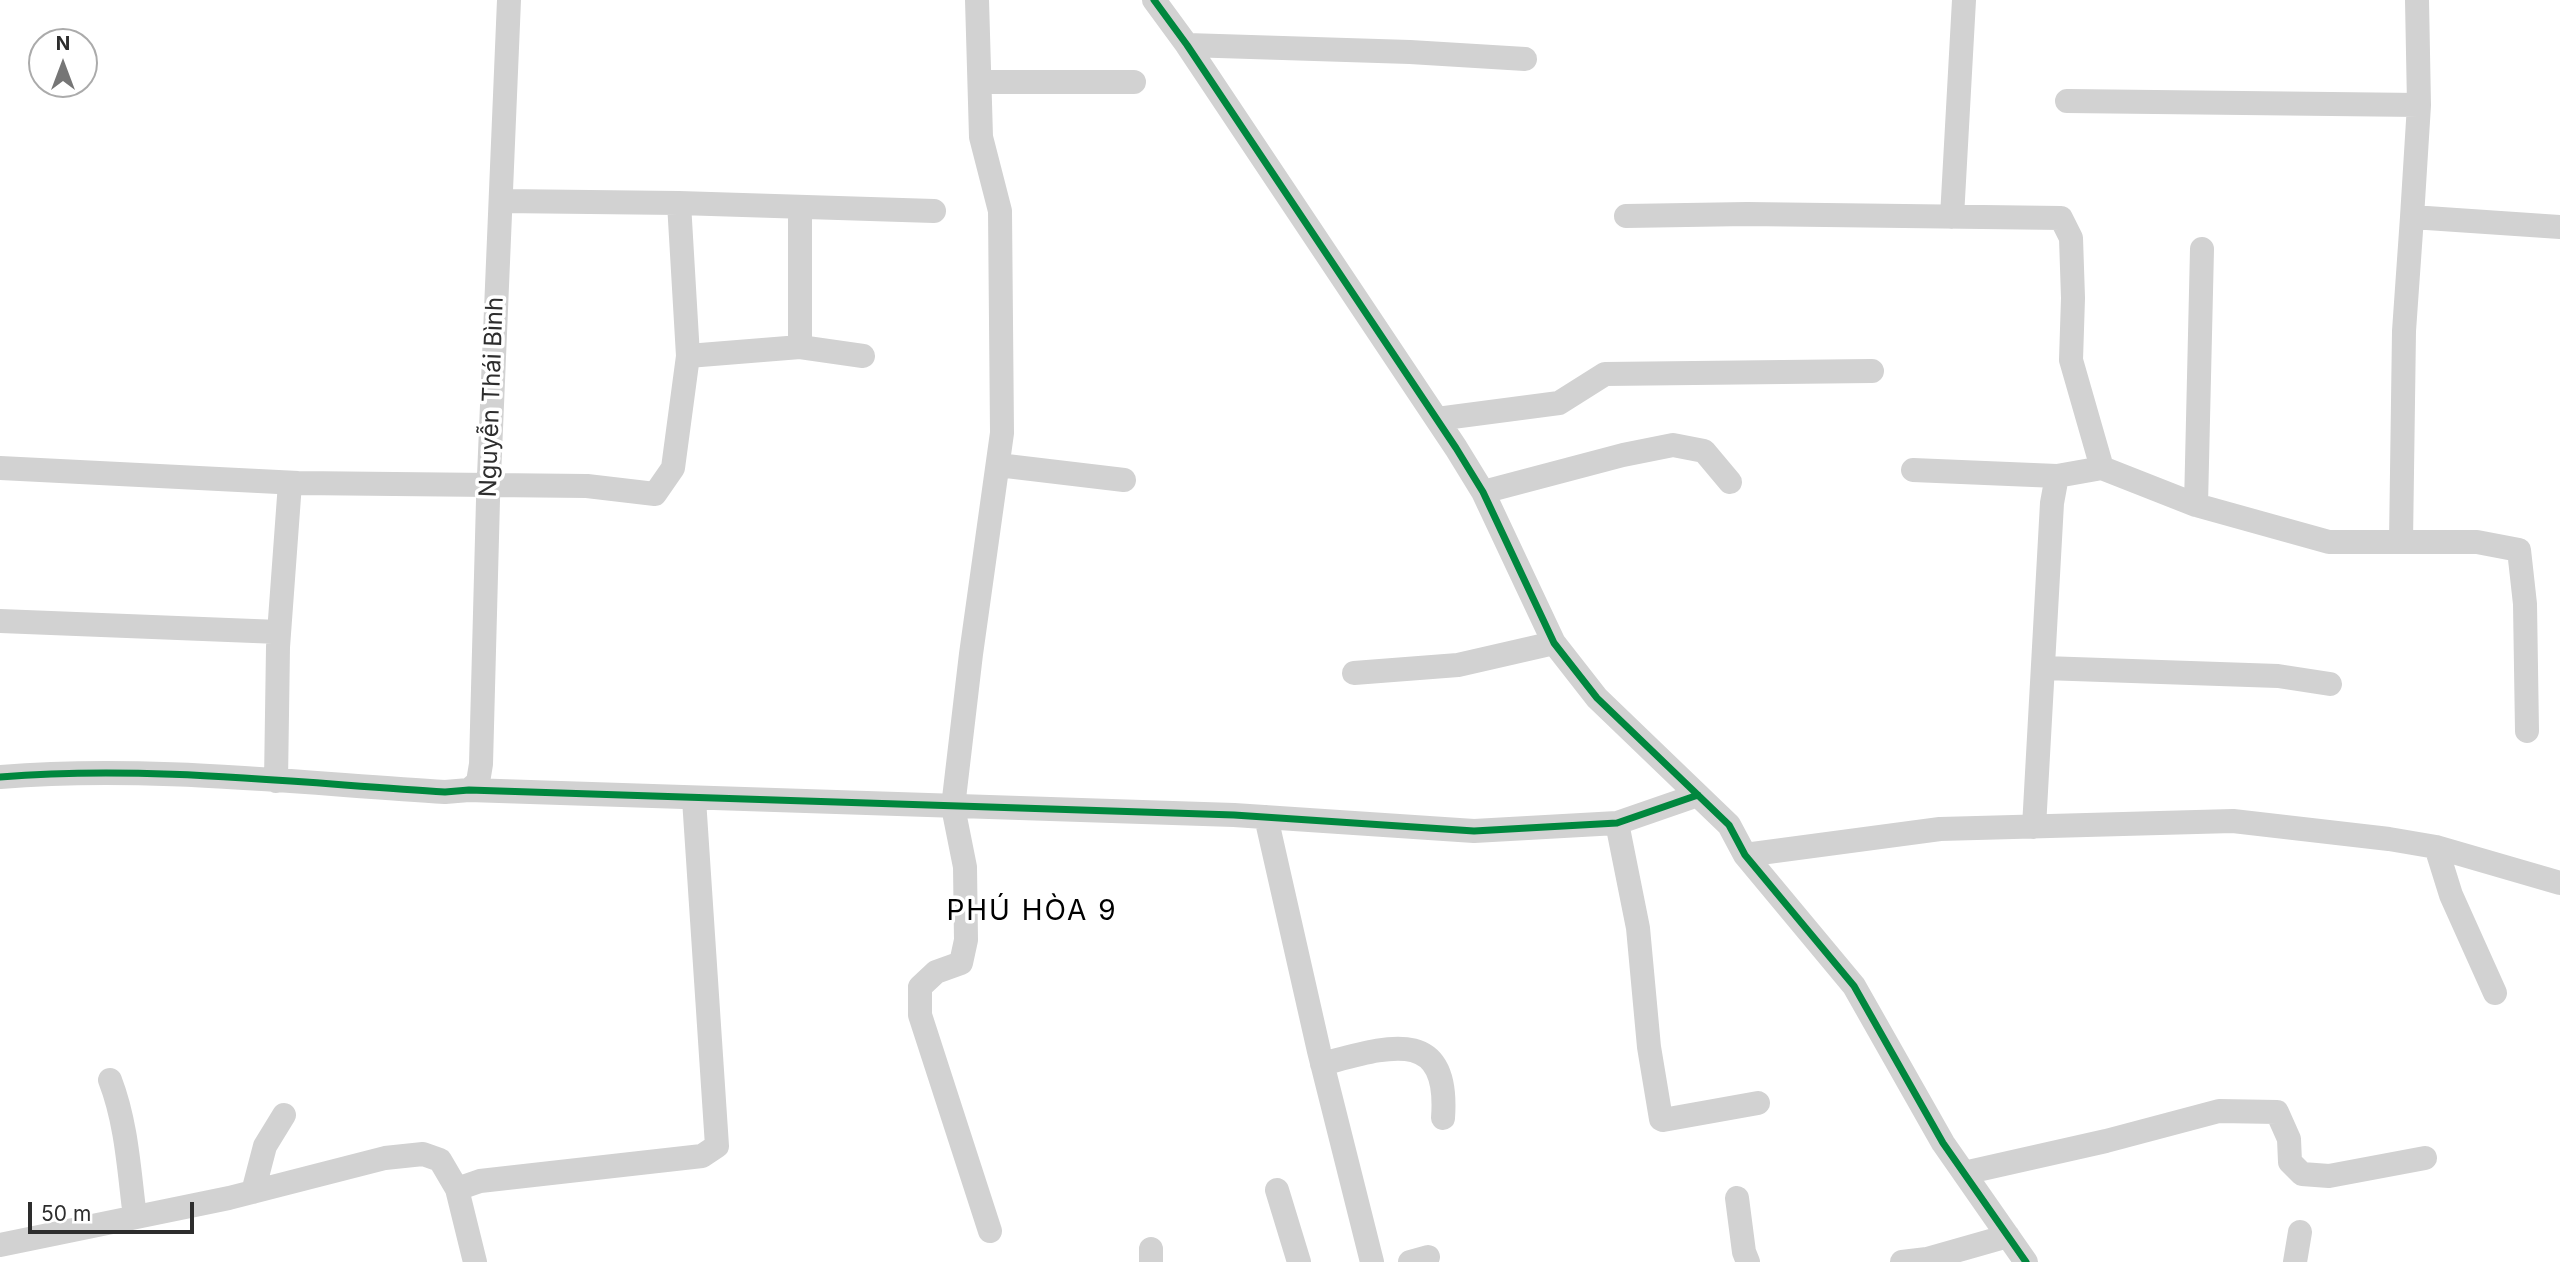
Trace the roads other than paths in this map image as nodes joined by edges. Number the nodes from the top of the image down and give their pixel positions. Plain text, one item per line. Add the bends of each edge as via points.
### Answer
1 (509, 0) edge
2 (977, 0) edge
3 (1154, 0) edge
4 (1964, 0) edge
5 (2417, 0) edge
6 (1187, 45) junction
7 (1525, 60) dead end
8 (980, 82) junction
9 (1134, 82) dead end
10 (2067, 101) dead end
11 (2420, 105) junction
12 (501, 201) junction
13 (679, 203) junction
14 (800, 207) junction
15 (934, 211) dead end
16 (1626, 216) dead end
17 (1952, 216) junction
18 (2412, 217) junction
19 (2560, 227) edge
20 (2202, 249) dead end
21 (800, 347) junction
22 (688, 356) junction
23 (863, 356) dead end
24 (1872, 371) dead end
25 (1437, 419) junction
26 (998, 465) junction
27 (0, 468) edge
28 (2102, 468) junction
29 (1913, 470) dead end
30 (2057, 476) junction
31 (1124, 480) dead end
32 (290, 482) junction
33 (1730, 482) dead end
34 (488, 485) junction
35 (1483, 492) junction
36 (2196, 505) junction
37 (2401, 542) junction
38 (0, 621) edge
39 (279, 632) junction
40 (1554, 643) junction
41 (2044, 668) junction
42 (1354, 673) dead end
43 (2330, 684) dead end
44 (2527, 731) dead end
45 (0, 777) edge
46 (276, 781) junction
47 (469, 790) junction
48 (1698, 794) junction
49 (694, 799) junction
50 (953, 807) junction
51 (1266, 817) junction
52 (1617, 823) junction
53 (2034, 827) junction
54 (2436, 847) junction
55 (1745, 855) junction
56 (2560, 883) edge
57 (2495, 993) dead end
58 (1322, 1064) junction
59 (110, 1080) dead end
60 (1758, 1103) dead end
61 (284, 1115) dead end
62 (1443, 1118) dead end
63 (2425, 1158) dead end
64 (1964, 1173) junction
65 (457, 1189) junction
66 (1277, 1190) dead end
67 (253, 1192) junction
68 (1738, 1198) dead end
69 (135, 1217) junction
70 (990, 1231) dead end
71 (2300, 1232) dead end
72 (2008, 1236) junction
73 (0, 1245) edge
74 (475, 1262) edge
75 (1298, 1262) edge
76 (1373, 1262) edge
77 (1748, 1262) edge
78 (1902, 1262) edge
79 (2026, 1262) edge
80 (2295, 1262) edge

1 - 12 street, Nguyễn Thái Bình
2 - 8 street
3 - 6 street
4 - 17 street
5 - 11 street
6 - 7 street
6 - 25 street
8 - 9 street
8 - 26 street via 981,137 1000,211 1002,433
10 - 11 street
11 - 18 street
12 - 13 street
12 - 34 street, Nguyễn Thái Bình
13 - 14 street
13 - 22 street
14 - 15 street
14 - 21 street
16 - 17 street
17 - 28 street via 2061,218 2071,237 2071,360
18 - 19 street
18 - 37 street via 2404,331
20 - 36 street
21 - 22 street
21 - 23 street
22 - 34 street via 673,468 655,494 587,486
24 - 25 street via 1605,374 1559,403
25 - 35 street
26 - 31 street
26 - 50 street
27 - 32 street
28 - 30 street
28 - 36 street
29 - 30 street
30 - 41 street
32 - 34 street
32 - 39 street
33 - 35 street via 1704,451 1673,445
34 - 47 street, Nguyễn Thái Bình via 481,764 478,782
35 - 40 street
36 - 37 street via 2329,542
37 - 44 street via 2477,542 2519,550 2525,604
38 - 39 street
39 - 46 street
40 - 42 street via 1458,665
40 - 48 street via 1597,698
41 - 43 street via 2278,676
41 - 53 street
45 - 46 street via 150,773
46 - 47 street
47 - 49 street
48 - 52 street
48 - 55 street via 1730,825
49 - 50 street
49 - 65 street via 717,1146 702,1156 480,1181
50 - 51 street
50 - 70 street via 965,867 966,940 961,963 936,972 920,987 920,1015
51 - 52 street via 1474,831
51 - 58 street
52 - 60 street via 1638,929 1661,1119
53 - 54 street via 2233,821
53 - 55 street via 1940,829
54 - 56 street
54 - 57 street via 2451,895
55 - 64 street via 1854,986
58 - 62 street via 1378,1049 1413,1048 1433,1061 1445,1094
58 - 76 street
59 - 69 street via 127,1149
61 - 67 street via 265,1146
63 - 64 street via 2329,1177 2302,1174 2290,1162 2289,1139 2277,1112 2219,1111
64 - 72 street
65 - 67 street via 440,1160 423,1154 385,1158
65 - 74 street
66 - 75 street
67 - 69 street
68 - 77 street
69 - 73 street
71 - 80 street
72 - 78 street
72 - 79 street

